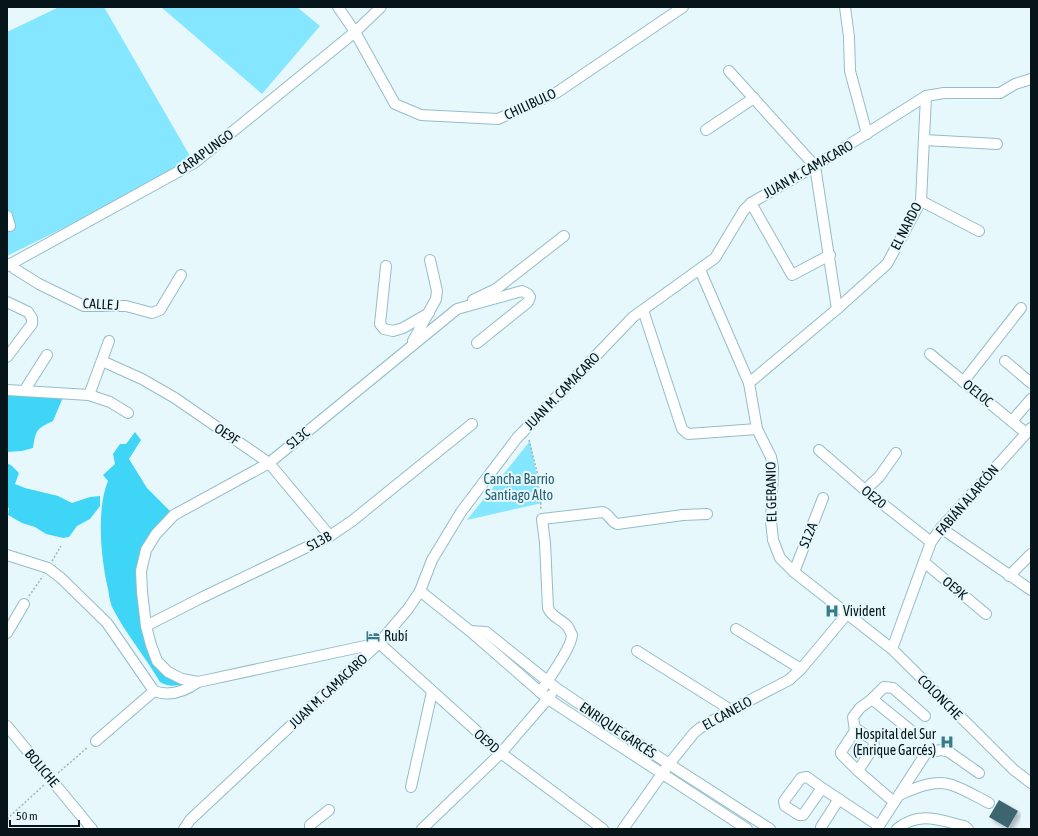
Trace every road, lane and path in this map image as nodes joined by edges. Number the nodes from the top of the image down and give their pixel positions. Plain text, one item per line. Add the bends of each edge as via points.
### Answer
1 (338, 7) edge
2 (381, 7) edge
3 (683, 7) edge
4 (845, 7) edge
5 (355, 32) junction
6 (729, 71) dead end
7 (1031, 79) edge
8 (926, 96) junction
9 (754, 98) junction
10 (706, 130) dead end
11 (867, 134) junction
12 (924, 140) junction
13 (997, 144) dead end
14 (815, 166) junction
15 (921, 201) junction
16 (751, 202) junction
17 (7, 216) edge
18 (10, 226) dead end
19 (979, 231) dead end
20 (564, 236) dead end
21 (830, 255) junction
22 (430, 260) dead end
23 (9, 265) edge
24 (386, 266) dead end
25 (700, 270) junction
26 (181, 275) dead end
27 (7, 302) edge
28 (1021, 308) dead end
29 (457, 309) junction
30 (837, 309) junction
31 (643, 310) junction
32 (429, 312) junction
33 (109, 341) dead end
34 (477, 343) dead end
35 (411, 346) junction
36 (930, 354) dead end
37 (47, 355) dead end
38 (7, 357) edge
39 (102, 361) junction
40 (1005, 361) dead end
41 (963, 382) junction
42 (750, 383) junction
43 (1031, 383) edge
44 (7, 390) edge
45 (24, 391) junction
46 (89, 395) junction
47 (1031, 399) edge
48 (128, 413) dead end
49 (1012, 421) junction
50 (472, 424) dead end
51 (526, 428) junction
52 (757, 429) junction
53 (1028, 430) edge
54 (819, 450) dead end
55 (896, 453) dead end
56 (269, 463) junction
57 (865, 490) junction
58 (823, 498) dead end
59 (707, 514) dead end
60 (542, 519) junction
61 (941, 528) junction
62 (330, 536) junction
63 (931, 542) junction
64 (61, 546) dead end
65 (1031, 554) edge
66 (7, 555) edge
67 (924, 562) junction
68 (48, 568) junction
69 (794, 572) junction
70 (1009, 576) junction
71 (1031, 590) edge
72 (420, 591) junction
73 (24, 604) joint
74 (847, 614) junction
75 (986, 614) dead end
76 (146, 626) junction
77 (736, 629) dead end
78 (470, 631) junction
79 (7, 633) edge
80 (379, 643) junction
81 (892, 649) junction
82 (637, 651) dead end
83 (800, 669) junction
84 (198, 682) junction
85 (547, 682) junction
86 (556, 688) junction
87 (154, 691) junction
88 (432, 692) junction
89 (540, 692) junction
90 (548, 699) junction
91 (872, 699) junction
92 (731, 710) junction
93 (925, 716) dead end
94 (7, 726) edge
95 (855, 731) junction
96 (914, 733) dead end
97 (96, 741) joint
98 (501, 753) junction
99 (669, 764) junction
100 (858, 771) junction
101 (663, 773) junction
102 (979, 773) dead end
103 (51, 779) junction
104 (1031, 783) edge
105 (411, 788) dead end
106 (822, 788) dead end
107 (897, 798) junction
108 (839, 799) junction
109 (989, 803) dead end
110 (329, 810) dead end
111 (7, 819) edge
112 (821, 827) dead end
113 (878, 828) edge
114 (92, 829) edge
115 (184, 829) edge
116 (310, 829) edge
117 (422, 829) edge
118 (604, 829) edge
119 (623, 829) edge
120 (748, 829) edge
121 (770, 829) edge
122 (897, 829) edge
123 (968, 829) edge

1 - 5 street, CHILIBULO
2 - 5 street, CARAPUNGO
3 - 5 street, CHILIBULO via 556,93 498,119 421,115 395,104
4 - 11 street via 850,71
5 - 23 street, CARAPUNGO via 194,163
6 - 9 street
7 - 8 street, JUAN M. CAMACARO via 1015,84 1000,93 944,93
8 - 11 street, JUAN M. CAMACARO
8 - 12 street, EL NARDO
9 - 10 street
9 - 14 street
11 - 14 street, JUAN M. CAMACARO
12 - 13 street
12 - 15 street, EL NARDO
14 - 16 street, JUAN M. CAMACARO
14 - 21 street
15 - 19 street
15 - 30 street, EL NARDO via 887,264
16 - 21 street via 792,275
16 - 25 street, JUAN M. CAMACARO via 719,254
17 - 18 street
20 - 29 street via 496,289
21 - 30 street
22 - 32 street via 437,291
23 - 26 street, CALLE J via 39,284 84,306 126,306 152,313 160,310
24 - 32 street via 380,324 384,330 394,331 403,328
25 - 31 street, JUAN M. CAMACARO
25 - 42 street, EL GERANIO
27 - 38 street via 28,312 32,318 32,324
28 - 41 street
29 - 34 street, S13C via 522,291 530,297 528,302
29 - 35 street, S13C
30 - 42 street
31 - 51 street, JUAN M. CAMACARO via 633,317
31 - 52 street via 682,429 688,434
32 - 35 street
33 - 39 street
35 - 56 street, S13C
36 - 41 street, OE10C
37 - 45 street
39 - 46 street
39 - 56 street, OE9F via 142,378 162,390
40 - 43 street
41 - 49 street, OE10C
42 - 52 street, EL GERANIO
44 - 45 street
45 - 46 street
46 - 48 street via 110,402
47 - 49 street
49 - 53 street, OE10C
50 - 62 street, S13B
51 - 60 path via 538,480
51 - 72 street, JUAN M. CAMACARO via 461,512 432,560
52 - 69 street, EL GERANIO via 772,462 773,540 780,558
53 - 61 street, FABIÁN ALARCÓN
54 - 57 street, OE20
55 - 57 street via 879,477
56 - 62 street, OE9F
56 - 76 street, S13C via 174,515 156,534 146,550 141,571
57 - 63 street, OE20
58 - 69 street, S12A
59 - 60 street via 616,524 603,512
60 - 85 street via 548,608 555,618 567,626 572,635 570,645
61 - 63 street, FABIÁN ALARCÓN
61 - 70 street
62 - 76 street, S13B
63 - 67 street, FABIÁN ALARCÓN
64 - 68 path
65 - 70 street
66 - 68 street
67 - 75 street, OE9K
67 - 81 street, FABIÁN ALARCÓN
68 - 73 path
68 - 87 street via 107,623
69 - 74 street, EL GERANIO
70 - 71 street
72 - 78 street, ENRIQUE GARCÉS
72 - 80 street, JUAN M. CAMACARO
73 - 79 street
74 - 81 street, COLONCHE
74 - 83 street, EL CANELO
76 - 84 street, S13C via 157,661 168,672 182,679
77 - 83 street
78 - 85 street, ENRIQUE GARCÉS via 486,632
78 - 89 street, ENRIQUE GARCÉS
80 - 84 street
80 - 88 street, OE9D
80 - 115 street, JUAN M. CAMACARO via 190,820
81 - 104 street, COLONCHE via 1014,770
82 - 92 street
83 - 92 street, EL CANELO via 789,680
84 - 87 street via 187,690 170,694
85 - 86 street, ENRIQUE GARCÉS
85 - 89 street
86 - 90 street
86 - 99 street, ENRIQUE GARCÉS
87 - 97 street
88 - 98 street, OE9D
88 - 105 street
89 - 90 street, ENRIQUE GARCÉS
90 - 98 street
90 - 101 street, ENRIQUE GARCÉS
91 - 93 street via 884,687 893,688
91 - 95 street via 860,708 853,718
91 - 96 street
92 - 99 street, EL CANELO via 694,733
94 - 103 street, BOLICHE
95 - 100 street via 841,752
95 - 100 street via 858,730 874,743
97 - 103 path
98 - 117 street
98 - 118 street, OE9D
99 - 101 street, EL CANELO
99 - 121 street, ENRIQUE GARCÉS
100 - 107 street
101 - 119 street, EL CANELO
101 - 120 street, ENRIQUE GARCÉS
102 - 107 street via 949,752 941,750 926,753
103 - 111 path
103 - 114 street, BOLICHE
106 - 108 street
107 - 109 street via 919,787 936,784 951,785
107 - 113 street
108 - 112 street
108 - 113 street
110 - 116 street via 310,825
122 - 123 street via 911,820 921,818 931,818

